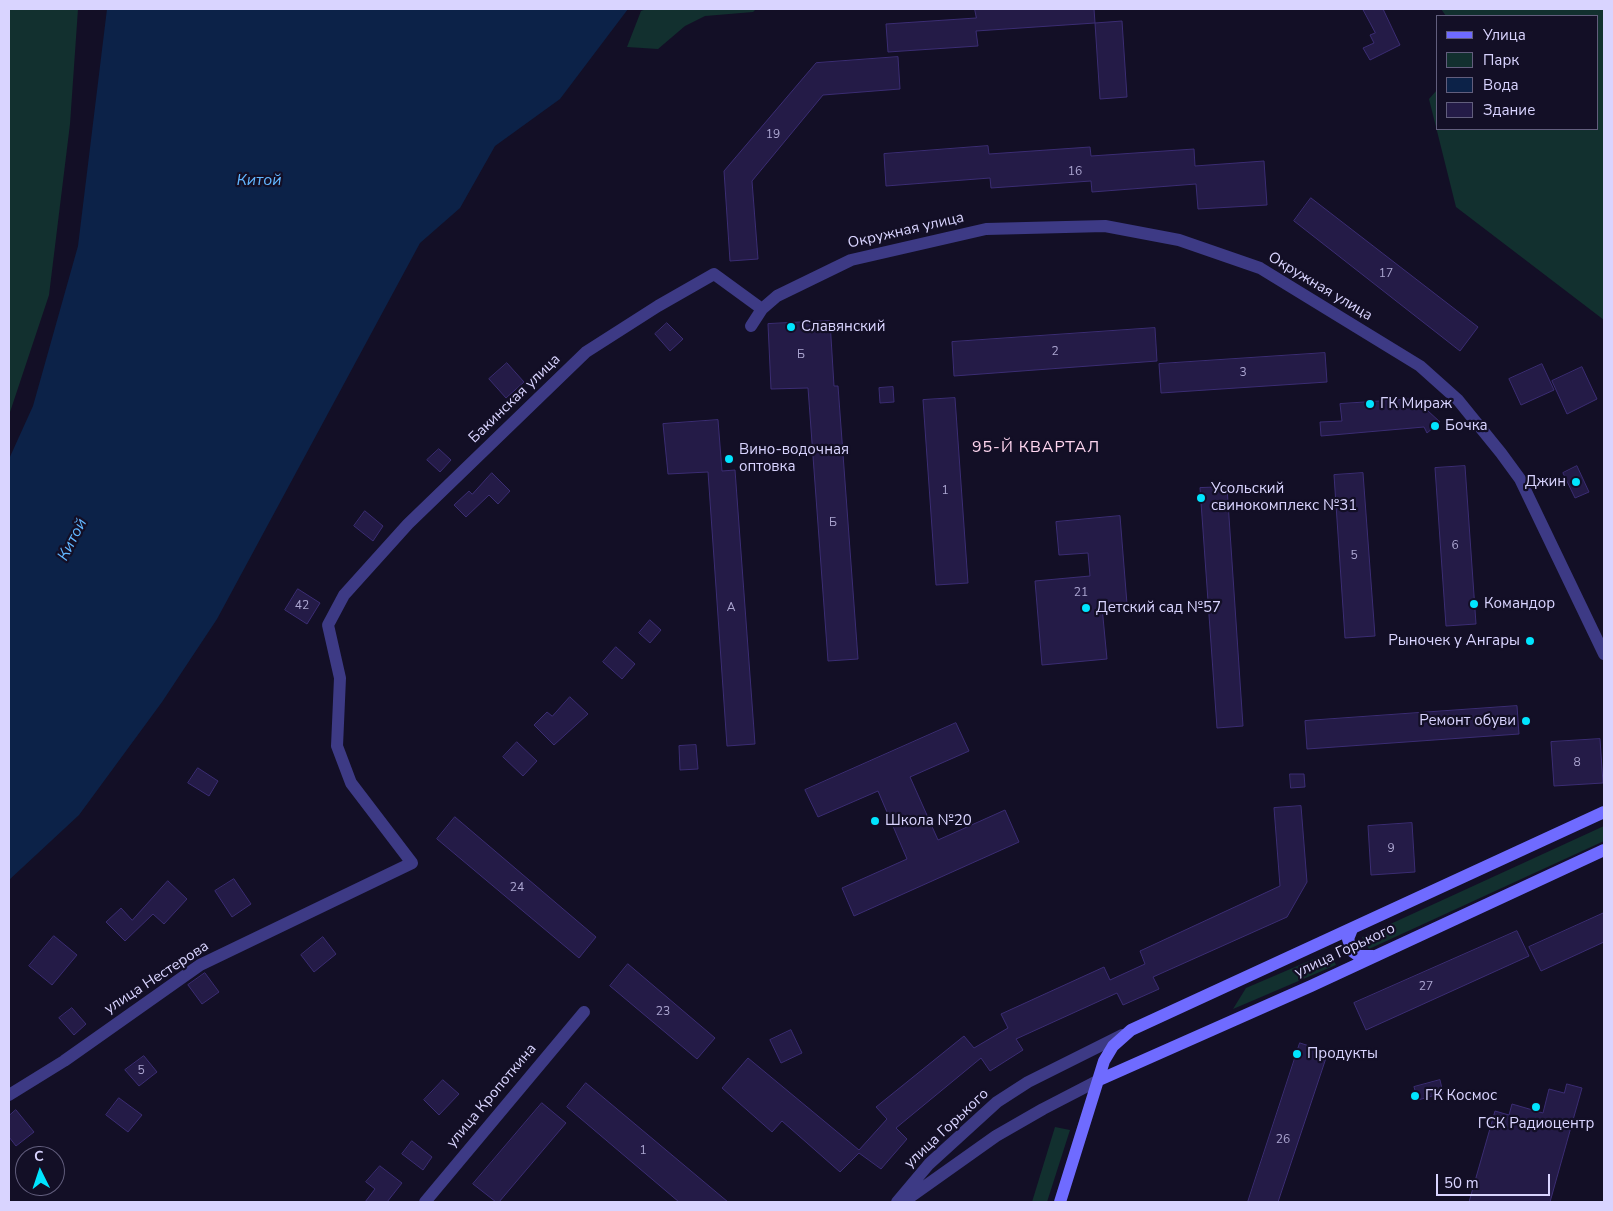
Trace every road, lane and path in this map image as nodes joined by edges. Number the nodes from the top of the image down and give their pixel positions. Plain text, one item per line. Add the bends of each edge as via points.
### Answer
1 (762, 309) junction
2 (752, 326) dead end
3 (1604, 654) edge
4 (1604, 812) edge
5 (1604, 850) edge
6 (412, 863) joint
7 (1352, 929) junction
8 (1373, 956) junction
9 (584, 1012) dead end
10 (1131, 1030) junction
11 (1099, 1080) junction
12 (9, 1095) edge
13 (426, 1202) edge
14 (897, 1202) edge
15 (903, 1202) edge
16 (1060, 1202) edge

1 - 2 street
1 - 3 street, Окружная улица via 776,296 851,260 986,229 1105,226 1179,240 1260,268 1420,366 1458,400 1520,479
1 - 6 street, Бакинская улица via 714,274 586,352 408,524 344,596 328,625 340,678 337,746 351,783
4 - 7 main road, улица Горького
5 - 8 main road, улица Горького
6 - 12 street, улица Нестерова via 200,965 64,1061
7 - 8 main road via 1348,939 1352,951 1359,956
7 - 10 main road, улица Горького
8 - 11 main road, улица Горького
9 - 13 street, улица Кропоткина
10 - 11 main road, улица Горького via 1113,1046 1104,1061
10 - 14 street, улица Горького via 1028,1082 997,1102 929,1164
11 - 15 street, улица Горького via 996,1136
11 - 16 main road

